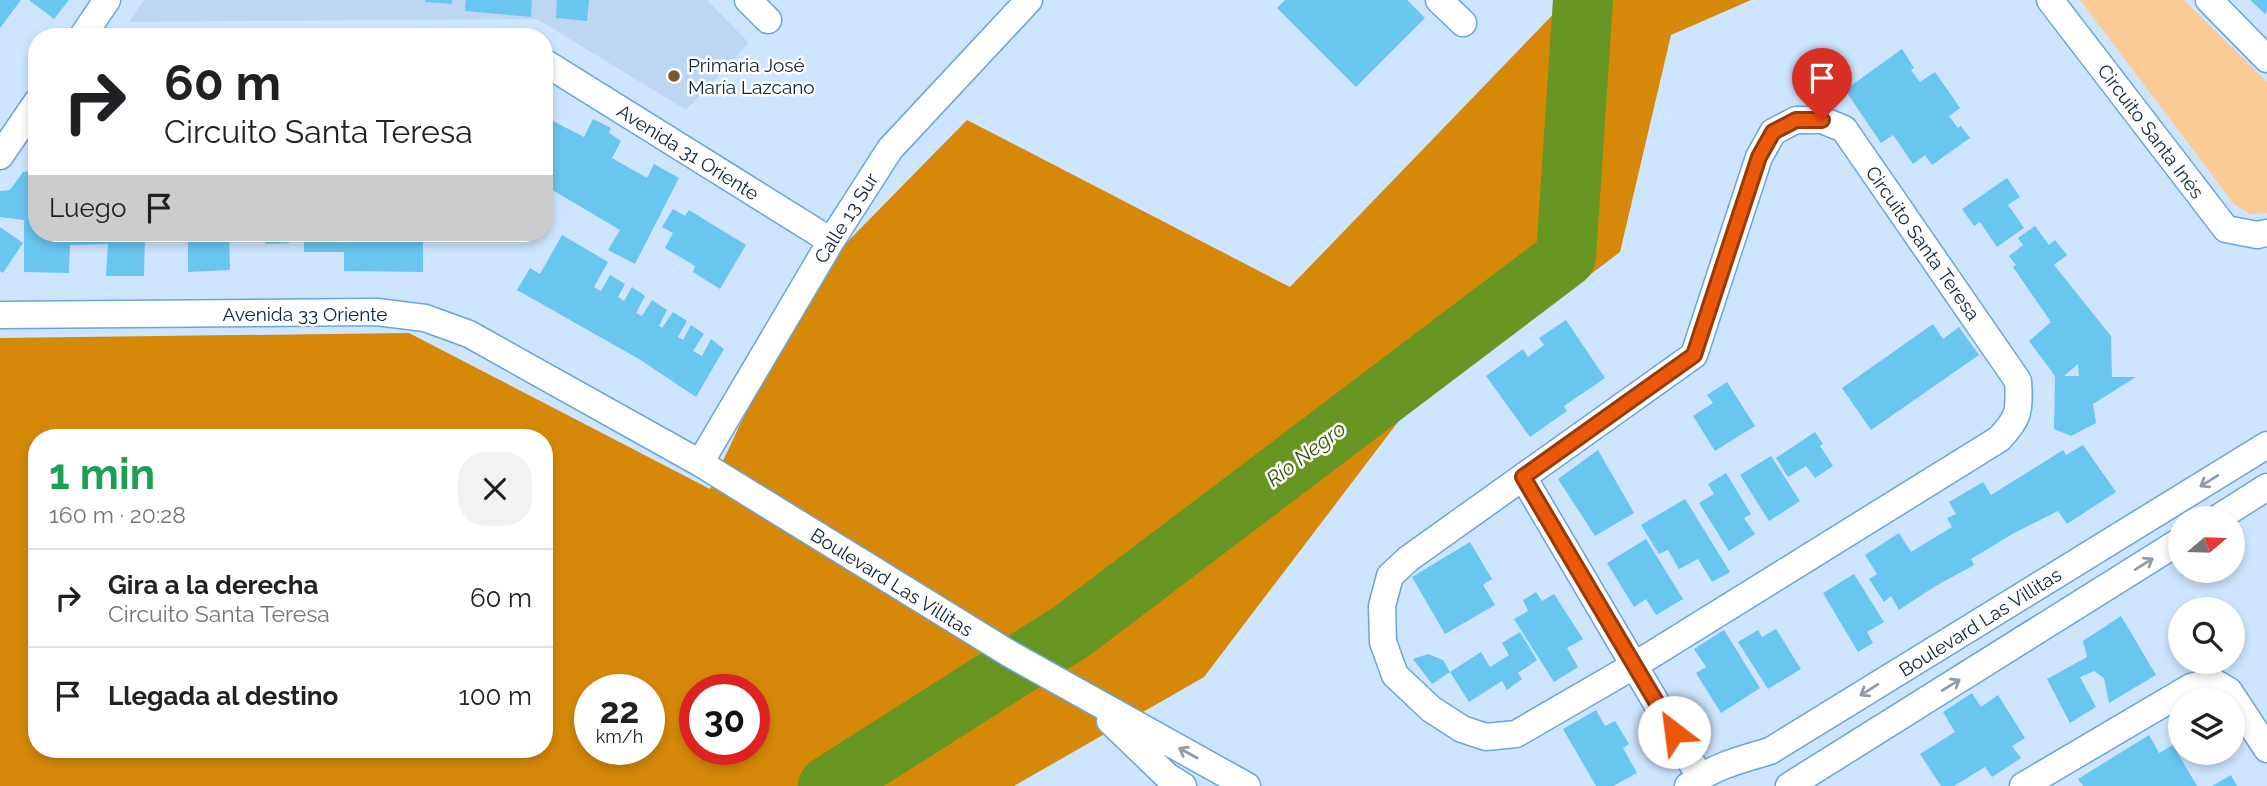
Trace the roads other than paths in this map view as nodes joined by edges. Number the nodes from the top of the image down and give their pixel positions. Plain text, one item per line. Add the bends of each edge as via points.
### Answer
1 (107, 0) edge
2 (748, 0) edge
3 (1029, 0) edge
4 (1439, 0) edge
5 (2050, 0) edge
6 (2209, 0) edge
7 (768, 20) dead end
8 (1464, 23) dead end
9 (88, 28) edge
10 (2267, 59) edge
11 (553, 68) edge
12 (28, 115) edge
13 (0, 156) edge
14 (2267, 233) edge
15 (831, 241) junction
16 (0, 314) edge
17 (2267, 445) edge
18 (700, 463) junction
19 (1523, 477) junction
20 (2267, 487) edge
21 (2237, 506) edge
22 (2168, 549) edge
23 (1635, 665) junction
24 (1086, 697) junction
25 (2267, 749) edge
26 (1693, 783) edge
27 (1183, 786) edge
28 (1247, 786) edge
29 (1741, 786) edge
30 (1789, 786) edge
31 (2023, 786) edge

1 - 9 street
2 - 7 street
3 - 15 street, Calle 13 Sur via 890,149
4 - 8 street
5 - 14 street, Circuito Santa Inés via 2226,229
6 - 10 street
11 - 15 street, Avenida 31 Oriente
12 - 13 street
15 - 18 street, Calle 13 Sur
16 - 18 street, Avenida 33 Oriente via 377,312 425,318 469,334
17 -> 26 street, Boulevard Las Villitas via 1770,751
18 - 24 street, Boulevard Las Villitas
19 - 23 street
19 - 23 street, Circuito Santa Teresa via 1390,576 1382,606 1383,642 1395,675 1430,709 1462,729 1486,737 1516,733
19 - 23 street, Circuito Santa Teresa via 1694,355 1759,157 1773,132 1796,120 1822,120 1844,129 2018,381 2020,402 2015,422 1999,439
20 - 21 street
30 -> 22 street, Boulevard Las Villitas
23 - 26 street
24 - 27 street, Boulevard Las Villitas
28 -> 24 street, Boulevard Las Villitas
25 - 31 street via 2229,691 2212,681 2191,687
26 - 29 street via 1715,773

